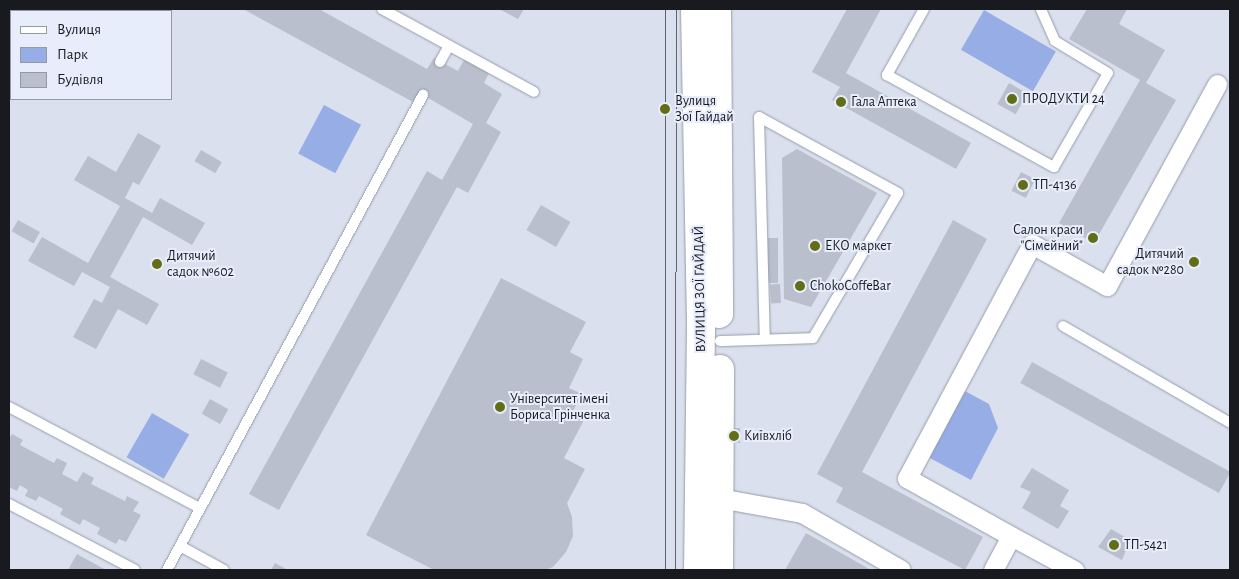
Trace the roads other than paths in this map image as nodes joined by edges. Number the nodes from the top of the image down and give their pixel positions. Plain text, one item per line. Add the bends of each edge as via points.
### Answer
1 (382, 9) edge
2 (695, 9) edge
3 (717, 9) edge
4 (924, 9) edge
5 (1041, 9) edge
6 (449, 46) junction
7 (440, 62) dead end
8 (1217, 84) dead end
9 (534, 92) dead end
10 (423, 95) dead end
11 (1063, 326) dead end
12 (764, 339) junction
13 (720, 341) junction
14 (9, 407) edge
15 (1230, 422) edge
16 (720, 498) junction
17 (9, 504) edge
18 (200, 508) junction
19 (1011, 536) junction
20 (180, 546) junction
21 (135, 570) edge
22 (167, 570) edge
23 (224, 570) edge
24 (698, 570) edge
25 (719, 570) edge
26 (901, 570) edge
27 (993, 570) edge
28 (1074, 570) edge

1 - 6 lane
2 - 24 main road, ВУЛИЦЯ ЗОЇ ГАЙДАЙ via 701,327
3 - 13 main road, ВУЛИЦЯ ЗОЇ ГАЙДАЙ
4 - 5 lane via 887,75 1054,168 1108,73 1055,41
6 - 7 lane
6 - 9 lane
8 - 19 street via 1106,286 1032,244 907,478
10 - 18 lane
11 - 15 lane
12 - 12 lane via 813,338 898,192 759,117
12 - 13 lane
13 - 16 main road, ВУЛИЦЯ ЗОЇ ГАЙДАЙ
14 - 18 lane
16 - 25 main road, ВУЛИЦЯ ЗОЇ ГАЙДАЙ
16 - 26 street via 802,513
17 - 21 lane
18 - 20 lane
19 - 27 street
19 - 28 street
20 - 22 lane
20 - 23 lane

